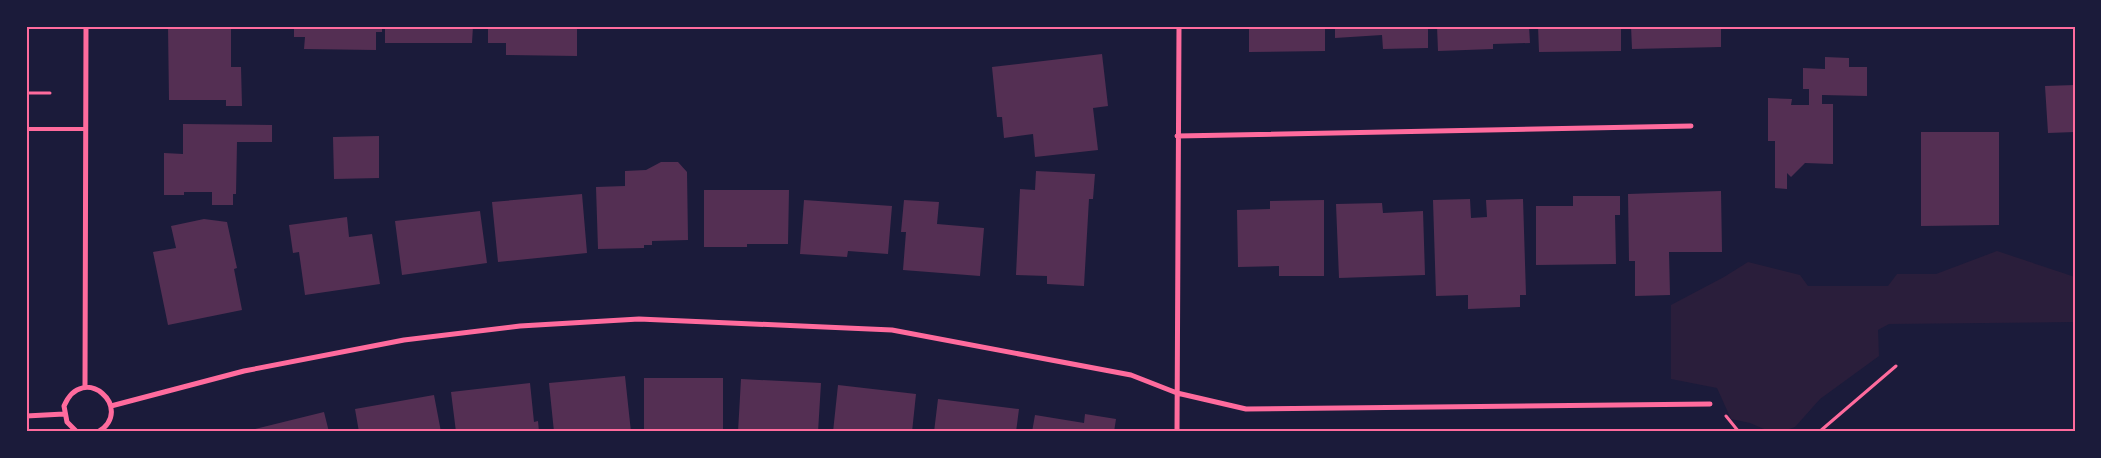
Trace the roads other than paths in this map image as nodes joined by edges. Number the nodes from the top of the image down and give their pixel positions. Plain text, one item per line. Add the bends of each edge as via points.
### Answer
1 (86, 26) edge
2 (1179, 26) edge
3 (1691, 126) dead end
4 (86, 128) junction
5 (26, 129) edge
6 (1178, 136) junction
7 (85, 388) junction
8 (1178, 393) junction
9 (1710, 404) dead end
10 (111, 406) junction
11 (64, 414) junction
12 (26, 416) edge
13 (77, 432) edge
14 (98, 432) edge
15 (1178, 432) edge

1 - 4 street
2 - 6 street
3 - 6 street
4 - 5 lane
4 - 7 street
6 - 8 street
7 - 10 street via 96,388 102,392
7 - 11 street via 80,388 68,399
8 - 9 street via 1246,409
8 - 10 street via 1131,376 892,330 639,319 520,326 404,340 244,371
8 - 15 street
10 - 14 street via 110,420
11 - 12 street
11 - 13 street

